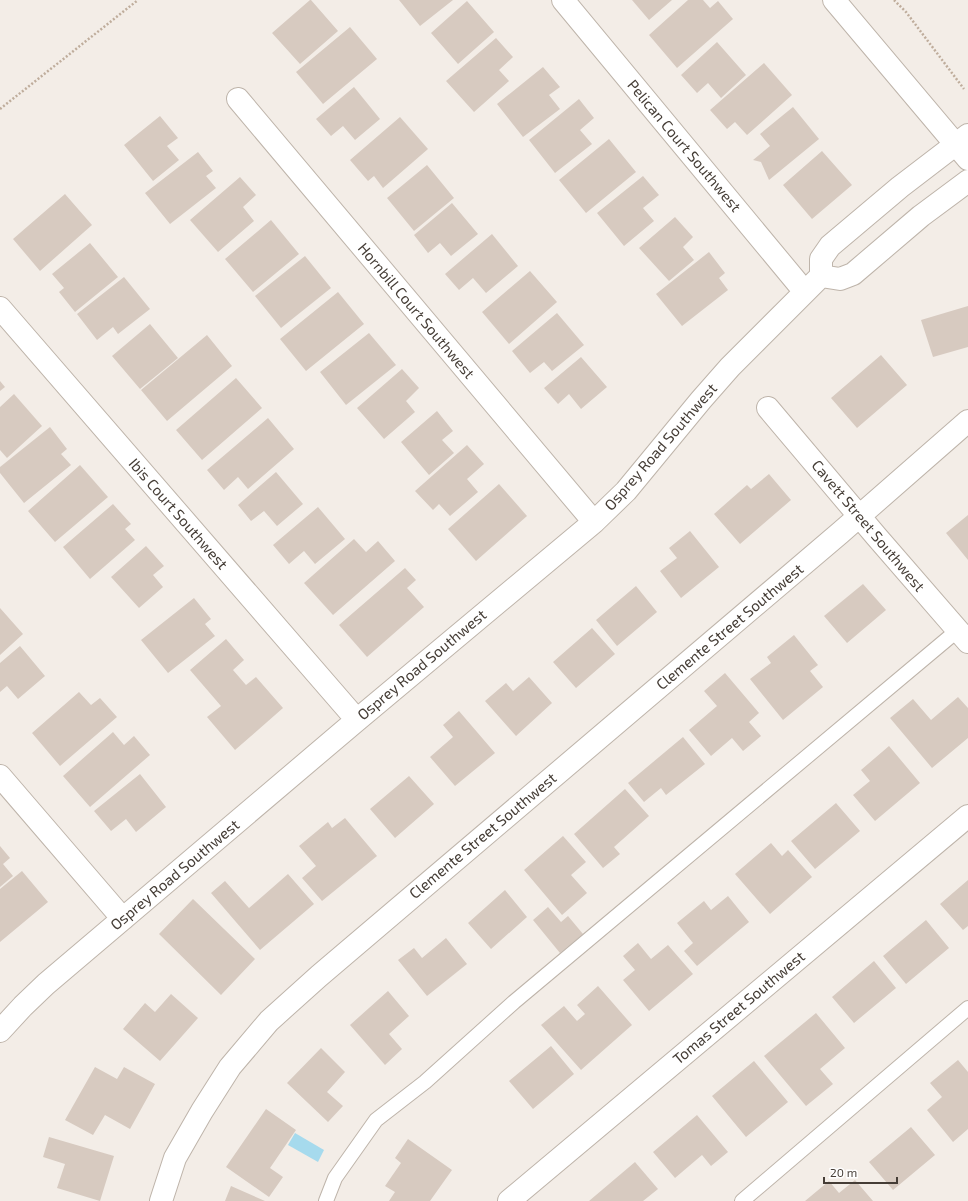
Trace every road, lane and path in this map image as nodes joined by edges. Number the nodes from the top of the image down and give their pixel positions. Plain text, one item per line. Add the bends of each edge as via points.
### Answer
1 (138, 0) edge
2 (563, 0) edge
3 (834, 0) edge
4 (894, 0) edge
5 (964, 89) dead end
6 (238, 100) dead end
7 (0, 109) edge
8 (964, 146) edge
9 (968, 181) edge
10 (821, 276) junction
11 (805, 292) junction
12 (0, 308) edge
13 (768, 408) dead end
14 (968, 421) edge
15 (859, 516) junction
16 (594, 522) junction
17 (963, 636) edge
18 (357, 720) junction
19 (0, 776) edge
20 (968, 816) edge
21 (123, 919) junction
22 (968, 1008) edge
23 (0, 1031) edge
24 (161, 1201) edge
25 (326, 1201) edge
26 (509, 1201) edge
27 (742, 1201) edge

1 - 7 path
2 - 11 street, Pelican Court Southwest
3 - 8 street
4 - 5 path via 906,12
6 - 16 street, Hornbill Court Southwest
8 - 10 street via 900,187 830,246 821,260
9 - 10 street via 921,216 853,274 840,279
10 - 11 street, Osprey Road Southwest
11 - 16 street, Osprey Road Southwest via 730,367 626,491
12 - 18 street, Ibis Court Southwest
13 - 15 street, Cavett Street Southwest
14 - 15 street, Clemente Street Southwest
15 - 17 street, Cavett Street Southwest
15 - 24 street, Clemente Street Southwest via 269,1021 230,1067 202,1111 175,1158
16 - 18 street, Osprey Road Southwest
17 - 25 lane via 514,1002 425,1082 376,1120 335,1178
18 - 21 street, Osprey Road Southwest
19 - 21 street
20 - 26 street, Tomas Street Southwest
21 - 23 street, Osprey Road Southwest via 46,984
22 - 27 lane

